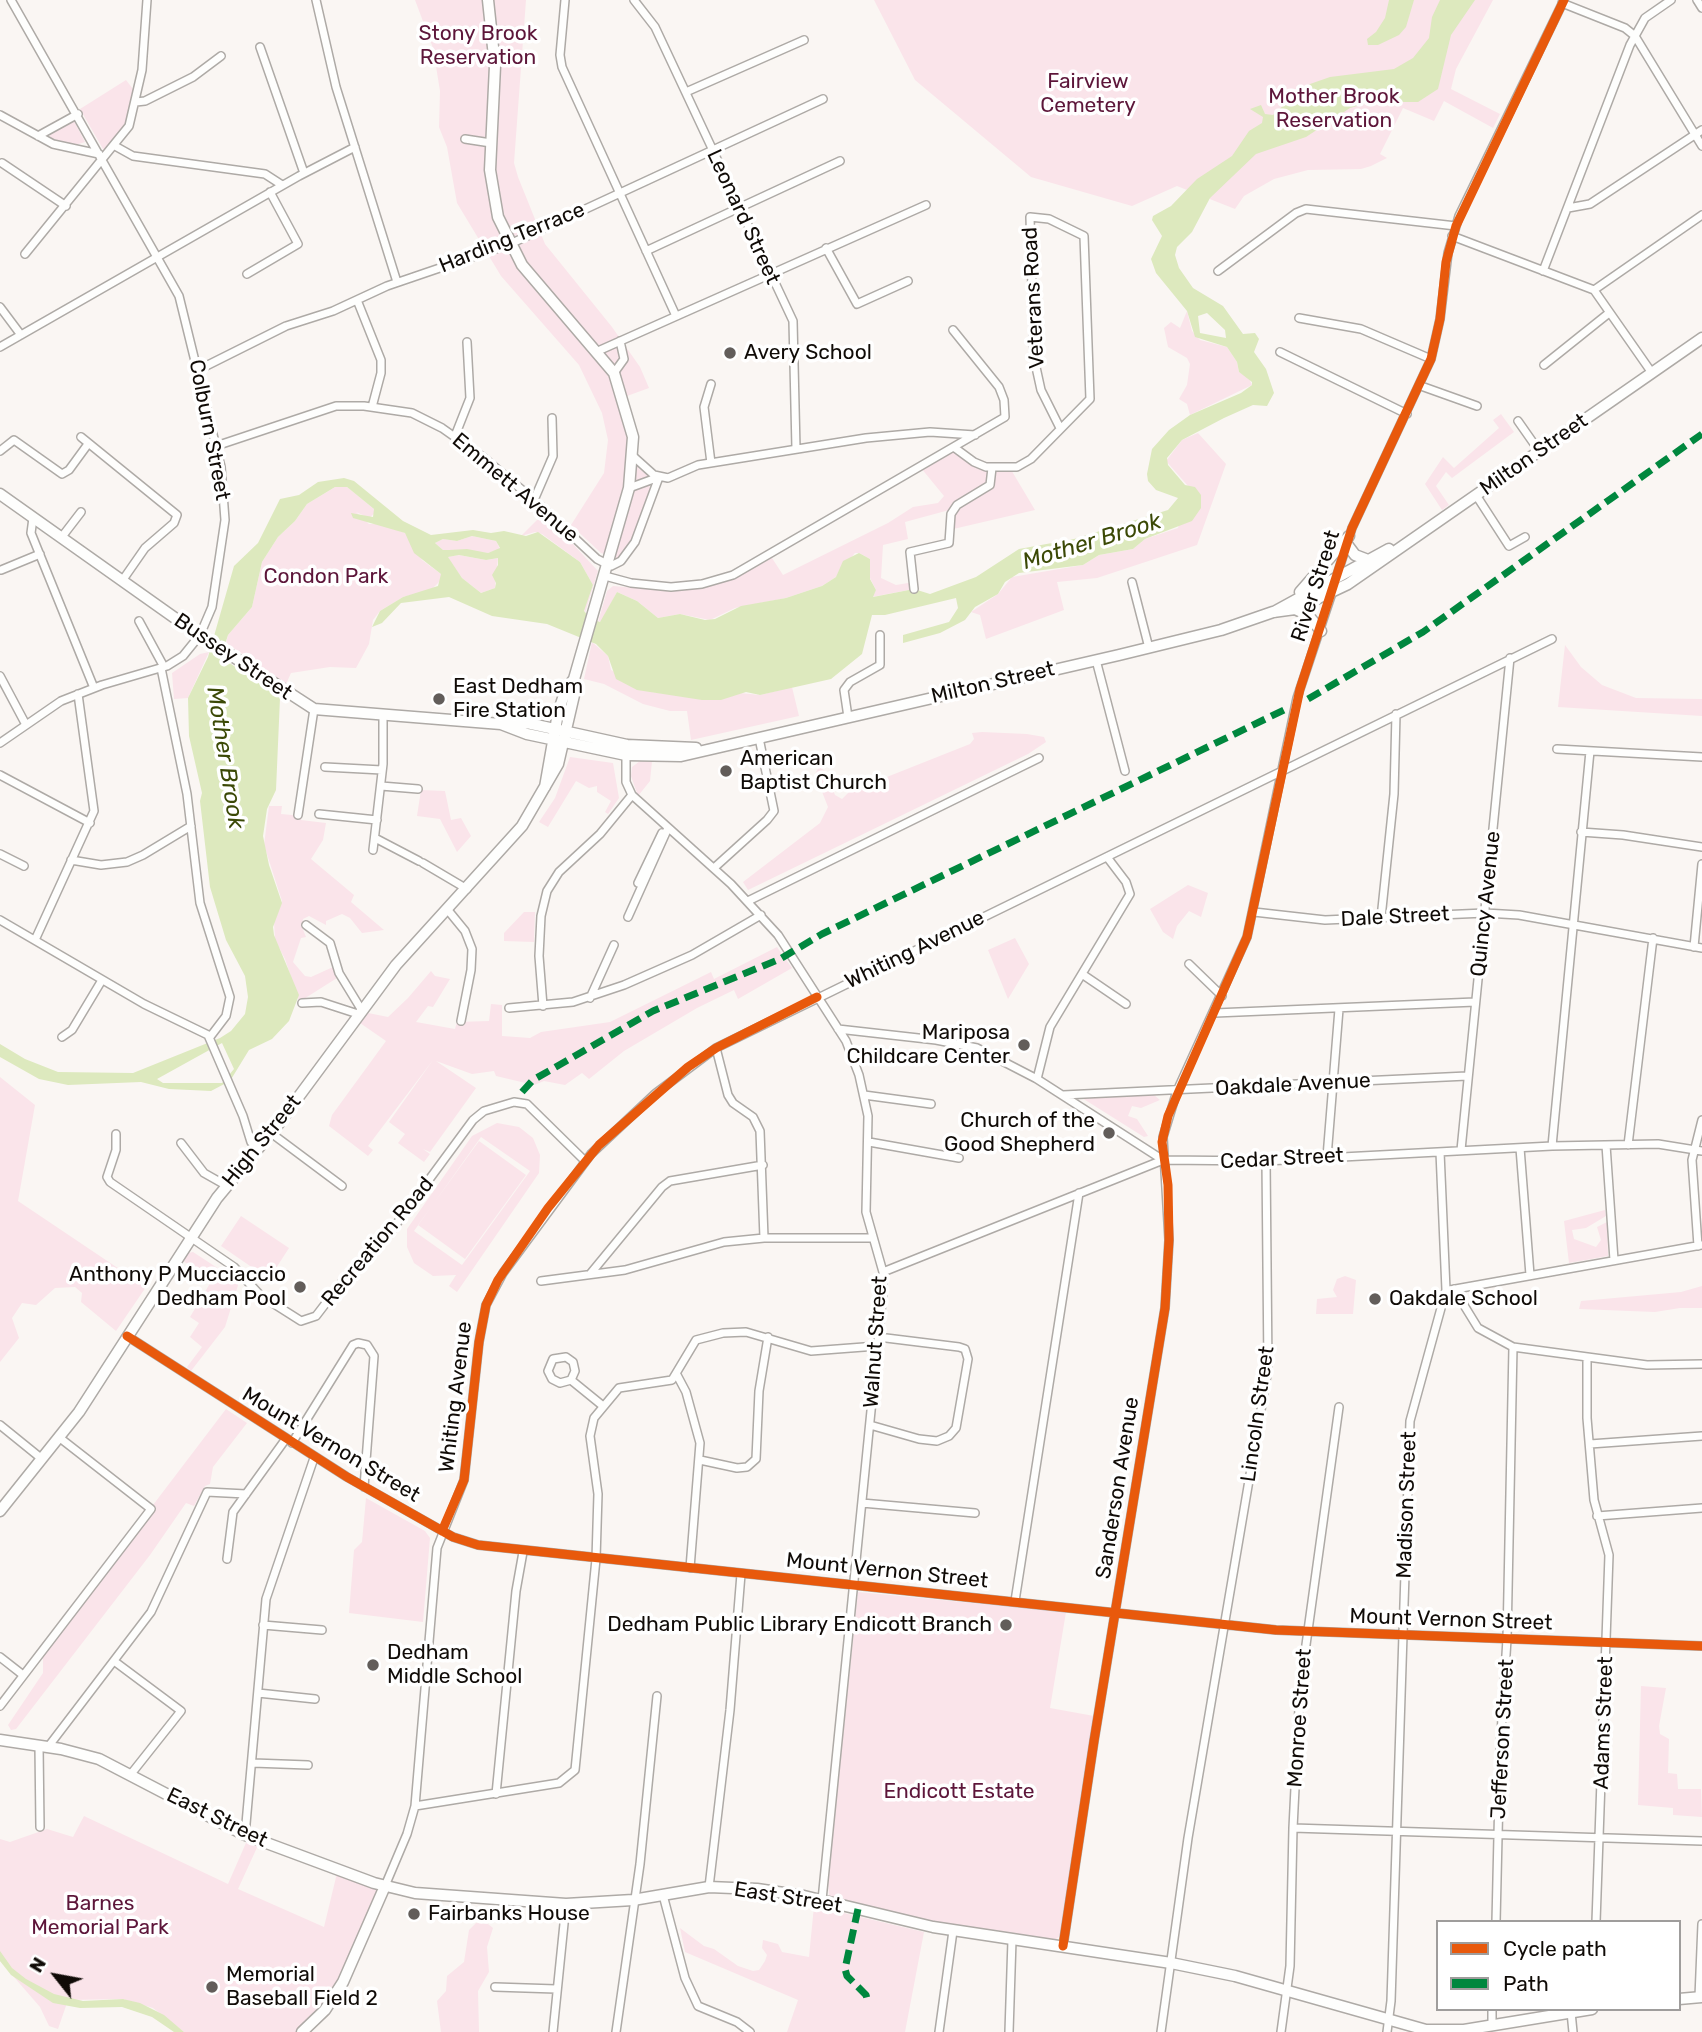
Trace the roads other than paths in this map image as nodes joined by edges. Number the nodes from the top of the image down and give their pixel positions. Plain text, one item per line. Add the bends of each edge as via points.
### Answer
1 (11, 0) edge
2 (147, 0) edge
3 (316, 0) edge
4 (488, 0) edge
5 (565, 0) edge
6 (634, 0) edge
7 (1671, 0) edge
8 (1697, 0) edge
9 (1563, 2) edge
10 (1702, 8) edge
11 (1635, 36) junction
12 (804, 40) dead end
13 (260, 47) dead end
14 (221, 57) dead end
15 (686, 92) junction
16 (824, 99) dead end
17 (136, 102) junction
18 (78, 114) junction
19 (0, 115) edge
20 (1698, 132) edge
21 (38, 136) junction
22 (465, 139) dead end
23 (491, 142) junction
24 (115, 146) junction
25 (1702, 146) edge
26 (355, 147) junction
27 (713, 152) junction
28 (101, 157) junction
29 (840, 162) dead end
30 (2, 163) dead end
31 (304, 173) junction
32 (282, 186) junction
33 (270, 192) junction
34 (620, 194) junction
35 (926, 205) dead end
36 (66, 206) junction
37 (1568, 208) junction
38 (740, 209) junction
39 (1702, 215) edge
40 (1456, 226) junction
41 (1452, 236) junction
42 (510, 244) junction
43 (826, 248) junction
44 (646, 251) junction
45 (25, 254) dead end
46 (158, 256) junction
47 (1218, 271) dead end
48 (1543, 271) junction
49 (769, 273) junction
50 (247, 274) dead end
51 (908, 281) dead end
52 (397, 282) junction
53 (1594, 290) junction
54 (357, 300) junction
55 (0, 307) edge
56 (1609, 313) junction
57 (676, 316) junction
58 (1298, 318) dead end
59 (953, 330) dead end
60 (21, 335) junction
61 (1702, 338) edge
62 (620, 341) junction
63 (467, 342) dead end
64 (0, 347) edge
65 (598, 351) junction
66 (1280, 352) dead end
67 (1431, 359) junction
68 (1544, 365) dead end
69 (198, 370) junction
70 (614, 373) junction
71 (1648, 376) junction
72 (711, 384) dead end
73 (1421, 386) junction
74 (1477, 406) dead end
75 (372, 407) junction
76 (1407, 414) junction
77 (552, 418) dead end
78 (1518, 421) dead end
79 (1060, 428) junction
80 (976, 435) junction
81 (455, 436) junction
82 (81, 437) dead end
83 (88, 444) junction
84 (216, 446) junction
85 (955, 448) junction
86 (796, 449) junction
87 (0, 451) edge
88 (1539, 451) junction
89 (634, 457) junction
90 (711, 463) junction
91 (992, 468) junction
92 (659, 477) junction
93 (629, 488) junction
94 (0, 494) edge
95 (1476, 495) junction
96 (534, 500) junction
97 (81, 512) dead end
98 (33, 518) junction
99 (1424, 531) junction
100 (1525, 537) dead end
101 (61, 538) junction
102 (1348, 540) junction
103 (40, 554) junction
104 (1368, 560) junction
105 (608, 565) junction
106 (1, 570) edge
107 (605, 576) junction
108 (1336, 577) junction
109 (122, 581) junction
110 (1132, 582) dead end
111 (914, 589) dead end
112 (1332, 593) junction
113 (1292, 605) junction
114 (139, 621) dead end
115 (1321, 631) junction
116 (880, 635) dead end
117 (205, 638) junction
118 (1552, 639) dead end
119 (1149, 648) junction
120 (1510, 658) junction
121 (1096, 660) junction
122 (163, 668) junction
123 (0, 676) edge
124 (574, 679) junction
125 (94, 688) junction
126 (78, 694) junction
127 (314, 709) junction
128 (383, 714) junction
129 (1396, 714) junction
130 (848, 717) junction
131 (25, 723) junction
132 (501, 724) junction
133 (555, 728) junction
134 (566, 731) junction
135 (759, 738) junction
136 (553, 740) junction
137 (564, 742) junction
138 (0, 743) edge
139 (1557, 749) dead end
140 (626, 750) junction
141 (1590, 751) junction
142 (1702, 757) edge
143 (1039, 758) dead end
144 (325, 767) dead end
145 (1282, 770) junction
146 (382, 771) junction
147 (1125, 771) dead end
148 (0, 775) edge
149 (381, 786) junction
150 (545, 787) junction
151 (418, 789) dead end
152 (632, 795) junction
153 (319, 814) dead end
154 (298, 815) dead end
155 (377, 820) junction
156 (90, 823) junction
157 (191, 826) junction
158 (667, 827) junction
159 (1581, 832) junction
160 (375, 838) junction
161 (1702, 847) edge
162 (373, 850) dead end
163 (0, 854) edge
164 (1107, 857) junction
165 (71, 860) junction
166 (1702, 864) edge
167 (24, 866) dead end
168 (714, 868) junction
169 (638, 883) dead end
170 (467, 889) junction
171 (748, 901) junction
172 (447, 909) junction
173 (1254, 912) junction
174 (1485, 913) junction
175 (761, 915) junction
176 (628, 917) dead end
177 (1381, 918) junction
178 (0, 920) edge
179 (306, 925) dead end
180 (1571, 925) junction
181 (1653, 938) junction
182 (35, 940) junction
183 (614, 945) dead end
184 (1698, 947) edge
185 (1189, 964) dead end
186 (1082, 974) junction
187 (102, 980) junction
188 (1222, 996) junction
189 (817, 997) junction
190 (590, 998) junction
191 (1475, 1002) junction
192 (302, 1003) dead end
193 (1126, 1004) dead end
194 (542, 1006) junction
195 (509, 1008) dead end
196 (1339, 1009) junction
197 (359, 1011) junction
198 (1215, 1013) junction
199 (461, 1021) dead end
200 (838, 1029) junction
201 (62, 1037) dead end
202 (211, 1038) junction
203 (716, 1048) junction
204 (1467, 1076) junction
205 (1037, 1079) junction
206 (1332, 1083) junction
207 (1177, 1091) junction
208 (864, 1095) junction
209 (1063, 1095) junction
210 (931, 1104) dead end
211 (1702, 1119) edge
212 (271, 1133) junction
213 (116, 1134) dead end
214 (869, 1142) junction
215 (181, 1143) dead end
216 (1606, 1145) junction
217 (1628, 1145) junction
218 (1552, 1146) junction
219 (1520, 1148) junction
220 (257, 1150) junction
221 (1461, 1150) junction
222 (1699, 1150) edge
223 (1440, 1152) junction
224 (1326, 1157) junction
225 (959, 1158) dead end
226 (1163, 1160) junction
227 (585, 1161) junction
228 (1266, 1161) junction
229 (763, 1165) junction
230 (227, 1186) junction
231 (342, 1186) dead end
232 (1079, 1193) junction
233 (190, 1238) junction
234 (764, 1238) junction
235 (872, 1238) junction
236 (1700, 1246) edge
237 (1614, 1260) junction
238 (883, 1272) junction
239 (591, 1273) junction
240 (1530, 1275) junction
241 (541, 1281) dead end
242 (1450, 1290) junction
243 (127, 1336) junction
244 (878, 1336) junction
245 (768, 1337) junction
246 (877, 1346) junction
247 (1513, 1347) junction
248 (1587, 1359) junction
249 (1702, 1364) edge
250 (677, 1375) junction
251 (572, 1380) dead end
252 (603, 1406) junction
253 (1339, 1407) dead end
254 (0, 1425) edge
255 (870, 1425) junction
256 (1702, 1436) edge
257 (60, 1438) junction
258 (289, 1441) junction
259 (1590, 1444) junction
260 (314, 1458) junction
261 (42, 1459) junction
262 (700, 1460) junction
263 (364, 1487) junction
264 (246, 1494) junction
265 (863, 1503) junction
266 (1702, 1508) edge
267 (0, 1511) edge
268 (975, 1513) dead end
269 (1597, 1516) junction
270 (442, 1531) junction
271 (523, 1552) junction
272 (227, 1559) dead end
273 (596, 1559) junction
274 (690, 1569) junction
275 (741, 1574) junction
276 (855, 1586) junction
277 (1015, 1601) junction
278 (1116, 1614) junction
279 (1225, 1624) junction
280 (263, 1625) junction
281 (322, 1629) dead end
282 (1307, 1632) junction
283 (1402, 1636) junction
284 (1507, 1639) junction
285 (1606, 1642) junction
286 (1702, 1646) edge
287 (0, 1657) edge
288 (114, 1661) junction
289 (23, 1675) junction
290 (258, 1693) junction
291 (657, 1696) dead end
292 (315, 1699) dead end
293 (0, 1706) edge
294 (0, 1740) edge
295 (44, 1747) junction
296 (253, 1763) junction
297 (308, 1765) dead end
298 (131, 1774) junction
299 (496, 1794) junction
300 (415, 1806) junction
301 (40, 1827) dead end
302 (1293, 1828) junction
303 (1395, 1830) junction
304 (1498, 1834) junction
305 (246, 1835) junction
306 (1601, 1837) junction
307 (1702, 1841) edge
308 (385, 1886) junction
309 (709, 1887) junction
310 (663, 1895) junction
311 (633, 1899) junction
312 (822, 1900) junction
313 (566, 1904) junction
314 (1496, 1920) edge
315 (1596, 1920) edge
316 (1702, 1924) edge
317 (953, 1931) junction
318 (1012, 1940) junction
319 (1063, 1946) junction
320 (1171, 1963) junction
321 (495, 1987) dead end
322 (556, 1989) junction
323 (1288, 1990) junction
324 (1701, 1997) edge
325 (1681, 1999) edge
326 (1492, 2011) edge
327 (1578, 2011) edge
328 (1571, 2012) junction
329 (1388, 2027) edge
330 (1492, 2029) edge
331 (302, 2032) edge
332 (553, 2032) edge
333 (615, 2032) edge
334 (750, 2032) edge
335 (939, 2032) edge
336 (1009, 2032) edge
337 (1161, 2032) edge
338 (1281, 2032) edge
339 (1573, 2032) edge

1 - 18 street, Colburn Street
2 - 17 street
3 - 26 street
4 - 23 main road via 495,66
5 - 34 street via 562,67
6 - 15 street, Leonard Street via 654,23
7 - 11 street via 1645,18
8 - 10 street
9 - 11 street
9 - 40 street, River Street
11 - 20 street
11 - 37 street
12 - 15 street
13 - 31 street
14 - 17 street via 193,77
15 - 27 street, Leonard Street
16 - 27 street, Harding Terrace
17 - 24 street via 129,126
18 - 21 street
18 - 28 street, Colburn Street
19 - 21 street
20 - 25 street
20 - 37 street via 1590,204
21 - 28 street
22 - 23 street
23 - 42 main road via 494,199
24 - 28 street
24 - 32 street via 134,156 265,174
26 - 31 street
26 - 52 street
27 - 34 street, Harding Terrace
27 - 38 street, Leonard Street
28 - 36 street
28 - 46 street, Colburn Street
29 - 38 street
30 - 36 street
31 - 32 street
32 - 33 street
33 - 46 street
33 - 50 street via 298,244
34 - 42 street, Harding Terrace
34 - 44 street
35 - 43 street
36 - 45 street
37 - 48 street
38 - 44 street
38 - 49 street, Leonard Street
39 - 53 street
40 - 41 street, River Street
40 - 47 street via 1306,209
41 - 48 street
41 - 67 street, River Street
42 - 52 street, Harding Terrace
42 - 65 main road via 527,271
43 - 49 street
43 - 51 street via 857,304
44 - 57 street
46 - 60 street
46 - 69 street, Colburn Street via 181,302
48 - 53 street
49 - 57 street
49 - 86 street, Leonard Street via 795,326
52 - 54 street, Harding Terrace
53 - 56 street
54 - 69 street, Harding Terrace via 286,327
54 - 75 street via 381,360
55 - 60 street
56 - 68 street
56 - 71 street
57 - 62 street
58 - 67 street via 1361,329
59 - 80 street via 999,387 1004,400 1005,417
60 - 64 street
61 - 71 main road, Milton Street
62 - 65 street
62 - 70 street via 624,359
63 - 81 street via 470,398
65 - 70 main road
66 - 76 street
67 - 73 street, River Street
69 - 84 street, Colburn Street
70 - 89 main road via 629,419
71 - 88 main road, Milton Street
72 - 90 street via 704,407
73 - 74 street
73 - 76 street, River Street
75 - 81 street, Emmett Avenue via 416,415
75 - 84 street, Emmett Avenue via 331,407
76 - 102 street, River Street
77 - 96 street via 553,456
78 - 88 street
79 - 79 street, Veterans Road via 1083,409 1091,392 1086,241 1075,229 1030,217 1034,358 1041,390
79 - 91 street, Veterans Road via 1024,464
80 - 85 street
80 - 86 street via 908,434
81 - 96 street, Emmett Avenue
82 - 83 street
83 - 87 street via 62,474 13,440
83 - 109 street via 177,515
84 - 117 street, Colburn Street via 225,492 224,538
85 - 91 street
85 - 107 street via 723,579 671,587
86 - 90 street
88 - 95 main road, Milton Street
89 - 92 street
89 - 93 main road
90 - 92 street
91 - 111 street via 990,485 951,513 949,543 910,552
92 - 93 street
92 - 105 street via 635,542 618,563
93 - 105 main road
94 - 98 main road, Bussey Street
95 - 99 main road, Milton Street
95 - 100 street via 1509,546
96 - 105 street, Emmett Avenue
97 - 101 street
98 - 101 main road, Bussey Street
98 - 103 street via 30,529
99 - 104 main road, Milton Street
99 - 112 main road, Milton Street
101 - 109 main road, Bussey Street
102 - 104 main road via 1355,555
102 - 108 street, River Street
102 - 113 main road
103 - 106 street
103 - 125 street
104 - 108 main road, Milton Street
105 - 107 main road
107 - 124 main road
108 - 112 street, River Street
108 - 113 main road, Milton Street
109 - 117 main road, Bussey Street
110 - 119 street
112 - 113 main road, Milton Street
112 - 115 street, River Street
113 - 115 main road
113 - 119 main road, Milton Street
114 - 122 street
115 - 145 street, River Street via 1300,689
116 - 130 street via 880,665 844,690
117 - 122 street, Colburn Street
117 - 127 main road, Bussey Street
118 - 120 street, Whiting Avenue
119 - 121 main road, Milton Street
120 - 129 street, Whiting Avenue
120 - 174 street, Quincy Avenue
121 - 130 main road, Milton Street
121 - 147 street
122 - 125 street
122 - 157 street
123 - 131 street
124 - 133 main road, High Street via 565,692
124 - 134 main road, High Street
125 - 126 street
126 - 131 street
126 - 156 street via 95,806
127 - 128 main road, Bussey Street
127 - 154 street
128 - 132 main road, Bussey Street
128 - 146 street
129 - 145 street, Whiting Avenue
129 - 177 street via 1394,794
130 - 135 main road, Milton Street
131 - 138 street
132 - 133 main road, Bussey Street via 518,721
132 - 136 main road, Bussey Street
133 - 134 main road, Milton Street
133 - 136 main road, High Street
134 - 137 main road, High Street
134 - 140 main road, Milton Street
135 - 140 main road, Milton Street via 667,757
135 - 168 street via 774,811
136 - 137 main road, Milton Street
136 - 150 main road, High Street
137 - 140 main road, Milton Street
137 - 150 main road, High Street
139 - 141 street
140 - 152 street via 626,782
141 - 142 street
141 - 159 street
143 - 171 street
144 - 146 street
145 - 164 street, Whiting Avenue
145 - 173 street, River Street
146 - 149 street
148 - 156 street
149 - 151 street
149 - 155 street
150 - 170 main road, High Street via 522,826
152 - 158 street, Walnut Street
152 - 194 street via 600,834 559,872 547,891 539,956
153 - 155 street
155 - 160 street
156 - 165 street
157 - 165 street via 127,862 100,865
157 - 202 street via 200,903 230,1001
158 - 168 street, Walnut Street
158 - 169 street
158 - 176 street
159 - 161 street
159 - 180 street
160 - 162 street
160 - 170 street
163 - 167 street
164 - 186 street via 1129,894
164 - 189 street, Whiting Avenue
165 - 182 street
166 - 184 street
168 - 171 street, Walnut Street
170 - 172 main road, High Street
171 - 175 street, Walnut Street
172 - 197 main road, High Street
172 - 199 street via 465,930 472,949
173 - 177 street, Dale Street via 1325,920
173 - 188 street, River Street
174 - 177 street, Dale Street
174 - 180 street, Dale Street
174 - 191 street, Quincy Avenue
175 - 189 street, Walnut Street
175 - 190 street via 692,955
178 - 182 street
179 - 197 street via 330,943
180 - 181 street, Dale Street
180 - 218 street
181 - 184 street, Dale Street
181 - 217 street
182 - 187 street
183 - 190 street
185 - 188 street
186 - 193 street
186 - 205 street via 1048,1032
187 - 201 street via 72,1030
187 - 202 street
188 - 198 street, River Street
189 - 200 street, Walnut Street
189 - 203 street, Whiting Avenue
190 - 194 street
191 - 196 street
191 - 204 street, Quincy Avenue
192 - 197 street via 321,1002
194 - 195 street
196 - 198 street
196 - 206 street
197 - 212 main road, High Street
198 - 207 street, River Street
200 - 205 street via 977,1048
200 - 208 street, Walnut Street via 849,1047
202 - 220 street
203 - 227 street, Whiting Avenue via 656,1093
203 - 229 street via 728,1095 752,1116 760,1132
204 - 206 street, Oakdale Avenue
204 - 221 street, Quincy Avenue
205 - 209 street
206 - 207 street, Oakdale Avenue
206 - 224 street
207 - 209 street, Oakdale Avenue
207 - 226 street, River Street via 1163,1137
208 - 210 street
208 - 214 street, Walnut Street
209 - 226 street
211 - 222 street
212 - 220 main road, High Street
212 - 231 street
213 - 233 street via 108,1180
214 - 225 street
214 - 235 street, Walnut Street via 865,1192
215 - 230 street via 204,1173
216 - 217 street, Cedar Street
216 - 218 street, Cedar Street
216 - 237 street
217 - 222 street, Cedar Street
218 - 219 street, Cedar Street
219 - 221 street, Cedar Street
219 - 240 street
220 - 230 main road, High Street
221 - 223 street, Cedar Street
222 - 236 street via 1692,1160
223 - 224 street, Cedar Street
223 - 242 street, Madison Street
224 - 228 street, Cedar Street
226 - 228 street, Cedar Street
226 - 232 street, Cedar Street
226 - 278 street, Sanderson Avenue via 1168,1185 1169,1274
227 - 233 street, Recreation Road via 527,1104 514,1102 484,1111 389,1234 316,1316 301,1321 260,1295 240,1272
227 - 270 street, Whiting Avenue via 489,1296 479,1342 464,1480
228 - 279 street, Lincoln Street via 1268,1368
229 - 234 street
229 - 239 street via 670,1181
230 - 233 main road, High Street
232 - 238 street, Cedar Street
232 - 277 street
233 - 243 main road, High Street
234 - 235 street
234 - 239 street via 724,1241 625,1270
235 - 238 street, Walnut Street
236 - 237 street
237 - 240 street
238 - 244 street, Walnut Street
239 - 241 street
240 - 242 street
242 - 247 street via 1478,1328
242 - 283 street, Madison Street via 1410,1421
243 - 257 main road, High Street
243 - 258 street, Mount Vernon Street
244 - 246 street, Walnut Street
244 - 255 street via 959,1347 965,1349 968,1359 956,1428 950,1436 928,1440
245 - 246 street via 811,1351
245 - 250 street via 746,1332 696,1340
245 - 262 street via 759,1391 756,1459 737,1468
246 - 255 street, Walnut Street
247 - 248 street
247 - 284 street, Jefferson Street
248 - 249 street via 1666,1366
248 - 259 street, Adams Street
250 - 252 street via 672,1380 619,1388
250 - 262 street via 697,1427
251 - 252 street
252 - 273 street via 590,1436 598,1494
253 - 282 street, Monroe Street
254 - 261 street
255 - 265 street, Walnut Street
256 - 259 street
257 - 261 main road, High Street
257 - 289 street via 151,1509
258 - 260 street, Mount Vernon Street
258 - 263 street via 353,1345 371,1348
258 - 264 street
259 - 269 street, Adams Street
260 - 263 street, Mount Vernon Street
260 - 280 street via 269,1584
261 - 267 main road, High Street
262 - 274 street
263 - 270 street, Mount Vernon Street
264 - 272 street via 232,1516
264 - 288 street via 207,1492 156,1602
265 - 268 street
265 - 276 street, Walnut Street
266 - 269 street
269 - 285 street, Adams Street via 1609,1555
270 - 271 street, Mount Vernon Street via 478,1545
270 - 300 street, Whiting Avenue
271 - 273 street, Mount Vernon Street
271 - 299 street
273 - 274 street, Mount Vernon Street
273 - 299 street via 575,1770 559,1783
274 - 275 street, Mount Vernon Street
275 - 276 street, Mount Vernon Street
275 - 309 street
276 - 277 street, Mount Vernon Street
276 - 312 street, Walnut Street
277 - 278 street, Mount Vernon Street
278 - 279 street, Mount Vernon Street
278 - 319 street, Sanderson Avenue
279 - 282 street, Mount Vernon Street
279 - 320 street, Lincoln Street
280 - 281 street
280 - 290 street
282 - 283 street, Mount Vernon Street
282 - 302 street, Monroe Street
283 - 284 street, Mount Vernon Street
283 - 303 street, Madison Street
284 - 285 street, Mount Vernon Street
284 - 304 street, Jefferson Street
285 - 286 street, Mount Vernon Street
285 - 306 street, Adams Street
287 - 289 street
288 - 295 street
288 - 298 street via 181,1711
289 - 293 street
290 - 292 street
290 - 296 street
291 - 311 street
294 - 295 main road, East Street
295 - 298 main road, East Street via 90,1756
295 - 301 street
296 - 297 street
296 - 305 street
298 - 305 main road, East Street
299 - 300 street
300 - 308 street, Whiting Avenue
302 - 303 street
302 - 323 street, Monroe Street
303 - 304 street
303 - 329 street, Madison Street
304 - 306 street
304 - 314 street, Jefferson Street
305 - 308 main road, East Street
306 - 307 street
306 - 315 street, Adams Street
308 - 313 main road, East Street via 456,1899
308 - 331 main road via 343,1982 325,2010
309 - 310 main road, East Street
309 - 312 main road, East Street
310 - 311 main road, East Street
310 - 334 street via 685,1978 698,2006
311 - 313 main road, East Street
311 - 333 street
312 - 317 main road, East Street
313 - 322 street
316 - 324 street
317 - 318 main road, East Street
317 - 335 street
318 - 319 main road, East Street
318 - 336 street
319 - 320 main road, East Street
320 - 323 main road, East Street
320 - 337 street, Lincoln Street
321 - 322 street
322 - 332 street
323 - 329 main road, East Street
323 - 338 street, Monroe Street
324 - 325 main road
326 - 330 street
327 - 328 main road, East Street
328 - 330 main road, East Street
328 - 339 street
329 - 330 main road, East Street

